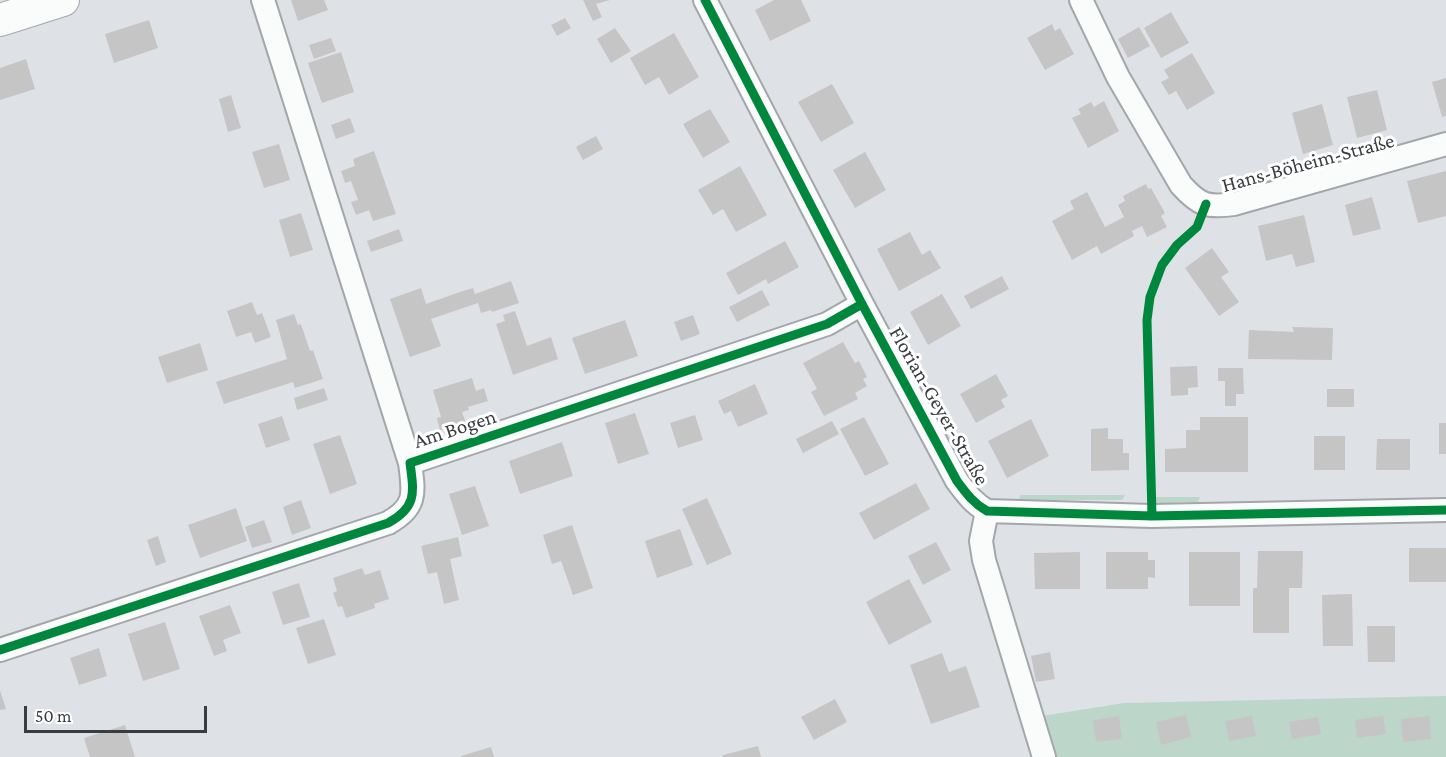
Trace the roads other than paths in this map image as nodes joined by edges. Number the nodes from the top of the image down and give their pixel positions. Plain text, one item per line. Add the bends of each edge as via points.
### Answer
1 (63, 0) edge
2 (263, 0) edge
3 (705, 0) edge
4 (1081, 0) edge
5 (0, 20) edge
6 (1446, 144) edge
7 (862, 304) junction
8 (410, 463) junction
9 (1446, 510) edge
10 (987, 511) junction
11 (0, 650) edge
12 (1044, 757) edge

1 - 5 main road
2 - 8 street, Am Bogen
3 - 7 street, Florian-Geyer-Straße
4 - 6 street, Hans-Böheim-Straße via 1118,77 1181,185 1194,200 1218,207 1234,204
7 - 8 street, Am Bogen via 827,324
7 - 10 street, Florian-Geyer-Straße via 957,481 969,498
8 - 11 street, Am Bogen via 413,499 407,510 388,523
9 - 10 street, Florian-Geyer-Straße via 1152,516
10 - 12 street, Florian-Geyer-Straße via 981,541 984,560

